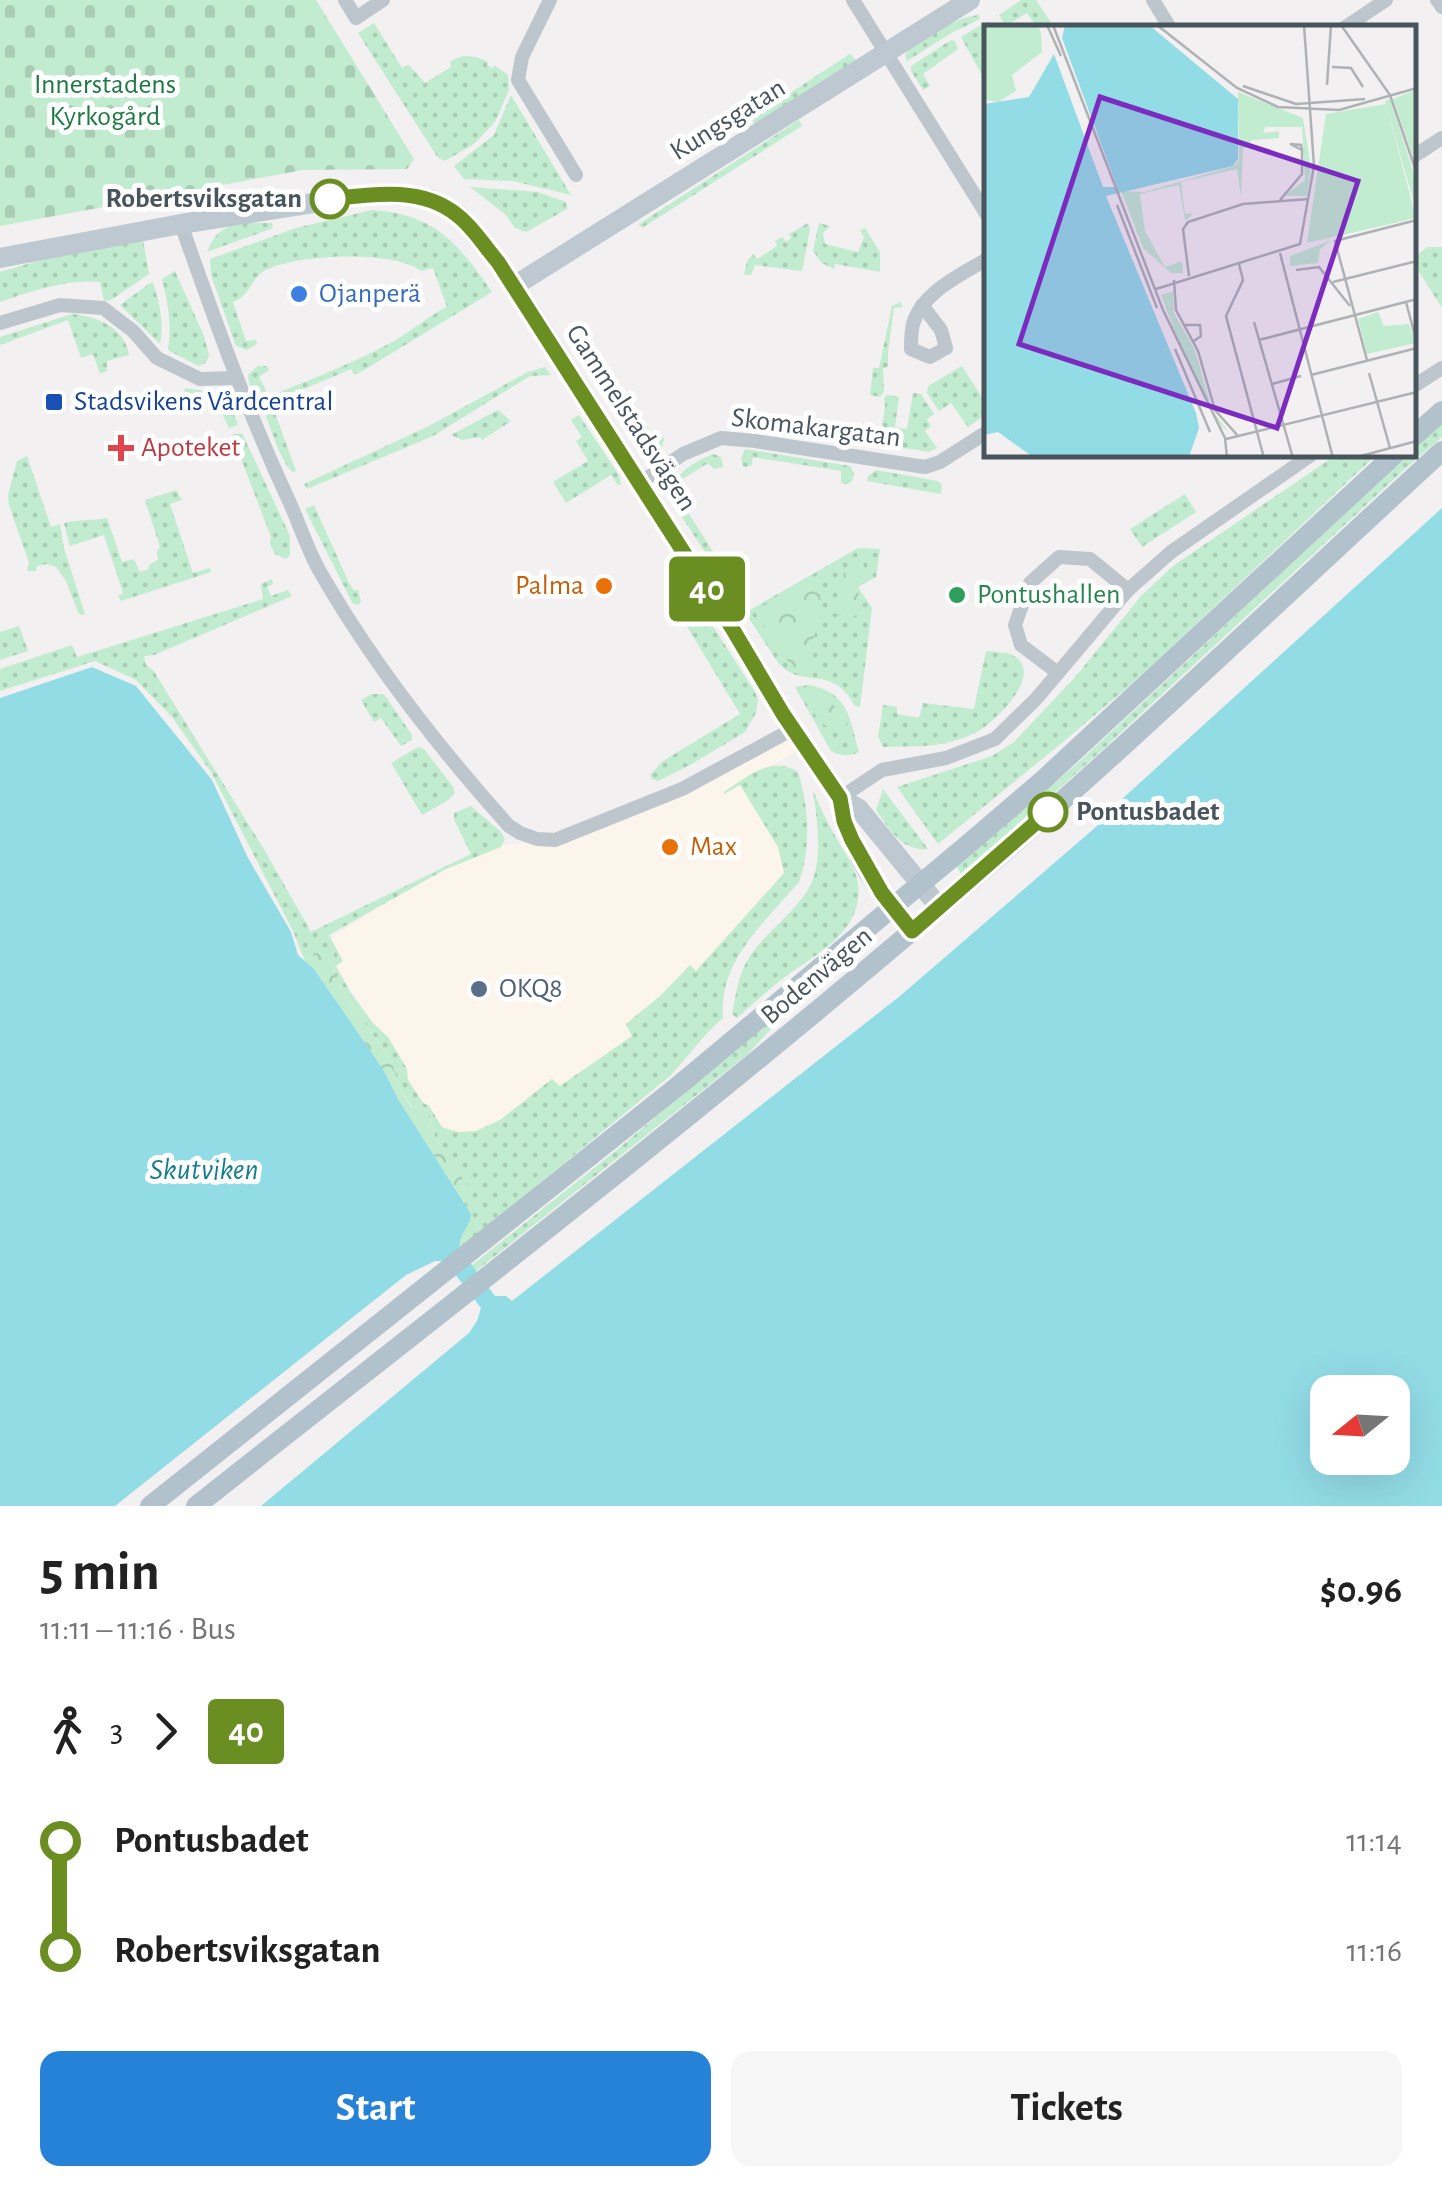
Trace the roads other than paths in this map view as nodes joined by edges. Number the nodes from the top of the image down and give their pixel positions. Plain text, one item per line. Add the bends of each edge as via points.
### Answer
1 (344, 0) edge
2 (384, 0) edge
3 (550, 0) edge
4 (853, 0) edge
5 (970, 0) edge
6 (1153, 0) edge
7 (1386, 0) edge
8 (1437, 0) edge
9 (1442, 8) edge
10 (1168, 25) edge
11 (1348, 25) edge
12 (886, 53) junction
13 (1442, 138) edge
14 (1417, 154) edge
15 (576, 175) dead end
16 (984, 210) edge
17 (182, 224) junction
18 (0, 258) edge
19 (984, 261) edge
20 (514, 286) junction
21 (922, 305) dead end
22 (0, 322) edge
23 (1442, 368) edge
24 (237, 378) junction
25 (1417, 384) edge
26 (1442, 411) edge
27 (1417, 433) edge
28 (984, 434) edge
29 (1442, 451) edge
30 (1307, 458) edge
31 (1391, 458) edge
32 (640, 483) junction
33 (1128, 590) junction
34 (1058, 673) junction
35 (793, 729) junction
36 (840, 798) junction
37 (920, 884) junction
38 (893, 908) junction
39 (940, 908) junction
40 (912, 931) junction
41 (150, 1506) edge
42 (196, 1506) edge

1 - 2 street via 356,18
3 - 15 street via 518,80
4 - 12 street
5 - 12 street, Kungsgatan
6 - 10 street
7 - 11 street
8 - 9 street
12 - 16 street
12 - 20 street, Kungsgatan
13 - 14 street
17 - 18 street, Gammelstadsvägen
17 - 20 street, Gammelstadsvägen via 370,194 431,199 458,216
17 - 24 street
19 - 21 street
20 - 32 street, Gammelstadsvägen
22 - 24 street via 60,305 103,308 157,358 200,379
23 - 25 street
24 - 35 street via 328,586 407,705 520,834 555,840 682,789
26 - 27 main road
28 - 32 street, Skomakargatan via 925,468 720,438
29 - 39 main road, Bodenvägen
30 - 33 street via 1170,552
31 - 37 main road, Bodenvägen via 1043,780
32 - 35 street, Gammelstadsvägen
33 - 34 street
33 - 34 street via 1090,559 1060,557 1030,583 1015,625 1021,645
34 - 36 street via 994,738 946,758 882,770
35 - 36 street, Gammelstadsvägen
36 - 37 street, Gammelstadsvägen via 860,809
36 - 38 main road via 852,840
37 - 38 main road, Bodenvägen
37 - 39 street, Gammelstadsvägen
38 - 40 main road
38 - 41 main road, Bodenvägen
39 - 40 main road, Bodenvägen
40 - 42 main road, Bodenvägen via 761,1059

